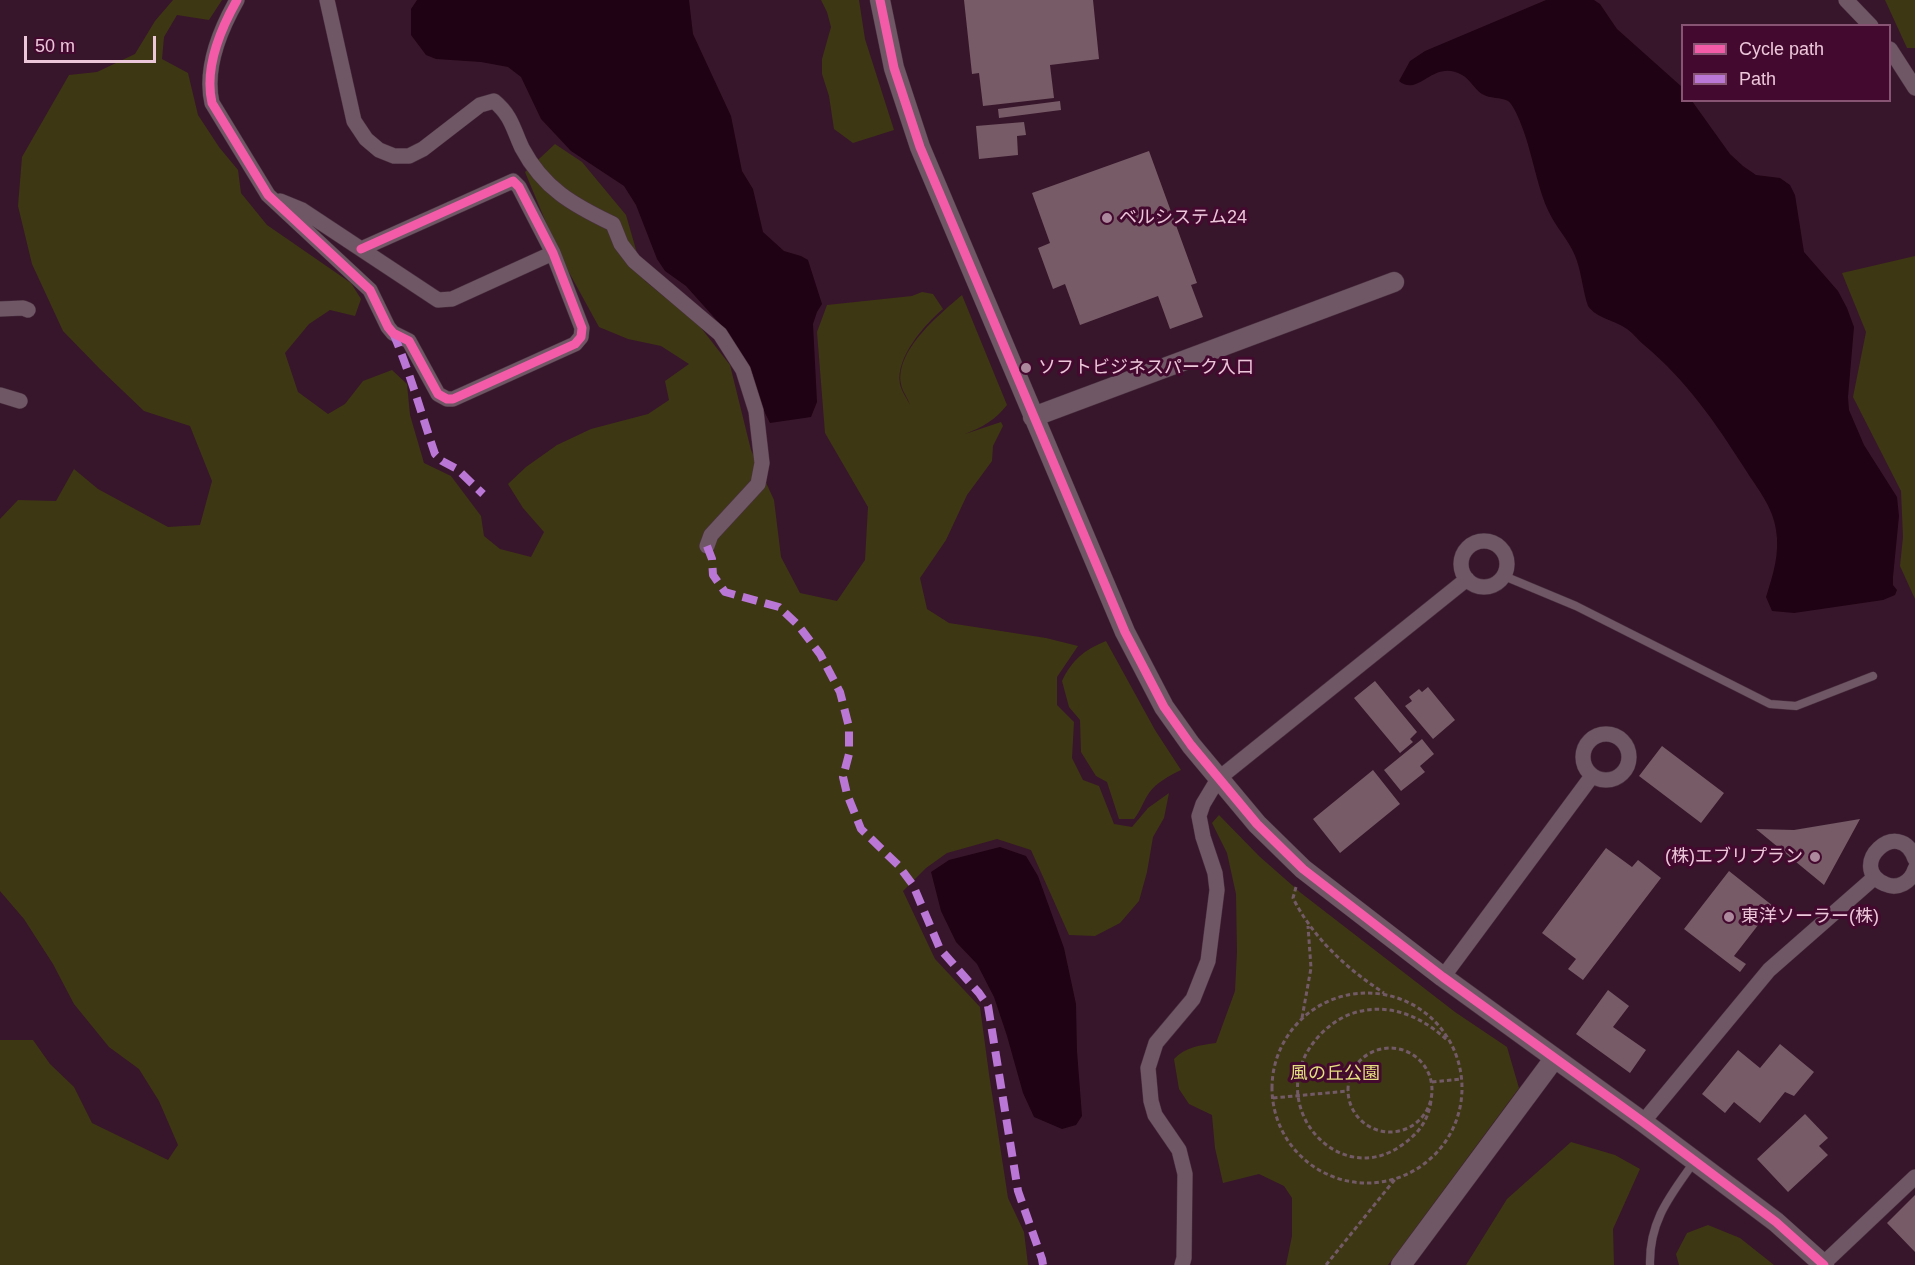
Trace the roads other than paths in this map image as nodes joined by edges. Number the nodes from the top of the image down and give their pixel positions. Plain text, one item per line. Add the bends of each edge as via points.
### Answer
1 (237, 0) edge
2 (327, 0) edge
3 (880, 0) edge
4 (1846, 0) edge
5 (1869, 24) edge
6 (1891, 51) edge
7 (1915, 88) edge
8 (268, 195) junction
9 (361, 249) junction
10 (553, 253) junction
11 (1394, 282) dead end
12 (0, 309) edge
13 (28, 310) dead end
14 (0, 395) edge
15 (20, 401) dead end
16 (1033, 417) junction
17 (706, 546) dead end
18 (1504, 576) junction
19 (1467, 579) junction
20 (1873, 676) dead end
21 (1592, 776) dead end
22 (1218, 780) junction
23 (1915, 859) edge
24 (1915, 869) edge
25 (1875, 877) junction
26 (1443, 977) junction
27 (1554, 1059) junction
28 (1643, 1122) junction
29 (1695, 1161) junction
30 (1915, 1177) edge
31 (1182, 1265) edge
32 (1401, 1265) edge
33 (1650, 1265) edge
34 (1824, 1265) edge

1 - 8 street via 217,42 209,93
2 - 17 street via 354,121 366,139 394,156 409,156 480,105 494,101 511,120 528,158 550,187 574,205 612,224 634,261 720,334 743,370 756,411 762,463 758,484 711,535
3 - 16 street via 891,58 910,121
4 - 5 street
6 - 7 street
8 - 9 street via 302,210
8 - 10 street via 370,290 388,327 409,341 438,394 447,399 574,344 581,337 582,328
9 - 10 street via 443,301
9 - 10 street via 513,181
11 - 16 street
12 - 13 street
14 - 15 street
16 - 22 street via 1145,673 1164,707
18 - 19 street via 1484,587
18 - 19 street via 1507,561 1500,548 1480,541 1462,555 1461,569
18 - 20 lane via 1576,606 1770,704 1796,706
19 - 22 street
21 - 26 street
22 - 26 street via 1303,868
22 - 31 street via 1200,816 1217,890 1208,961 1193,999 1156,1043 1148,1068 1155,1115 1179,1150 1185,1174
23 - 25 street via 1905,844 1886,843 1872,859
24 - 25 street via 1909,880 1898,886 1885,885
25 - 28 street via 1769,970
26 - 27 street
27 - 28 street
27 - 32 street
28 - 29 street
29 - 33 lane via 1657,1218
29 - 34 street via 1776,1222
30 - 34 street

